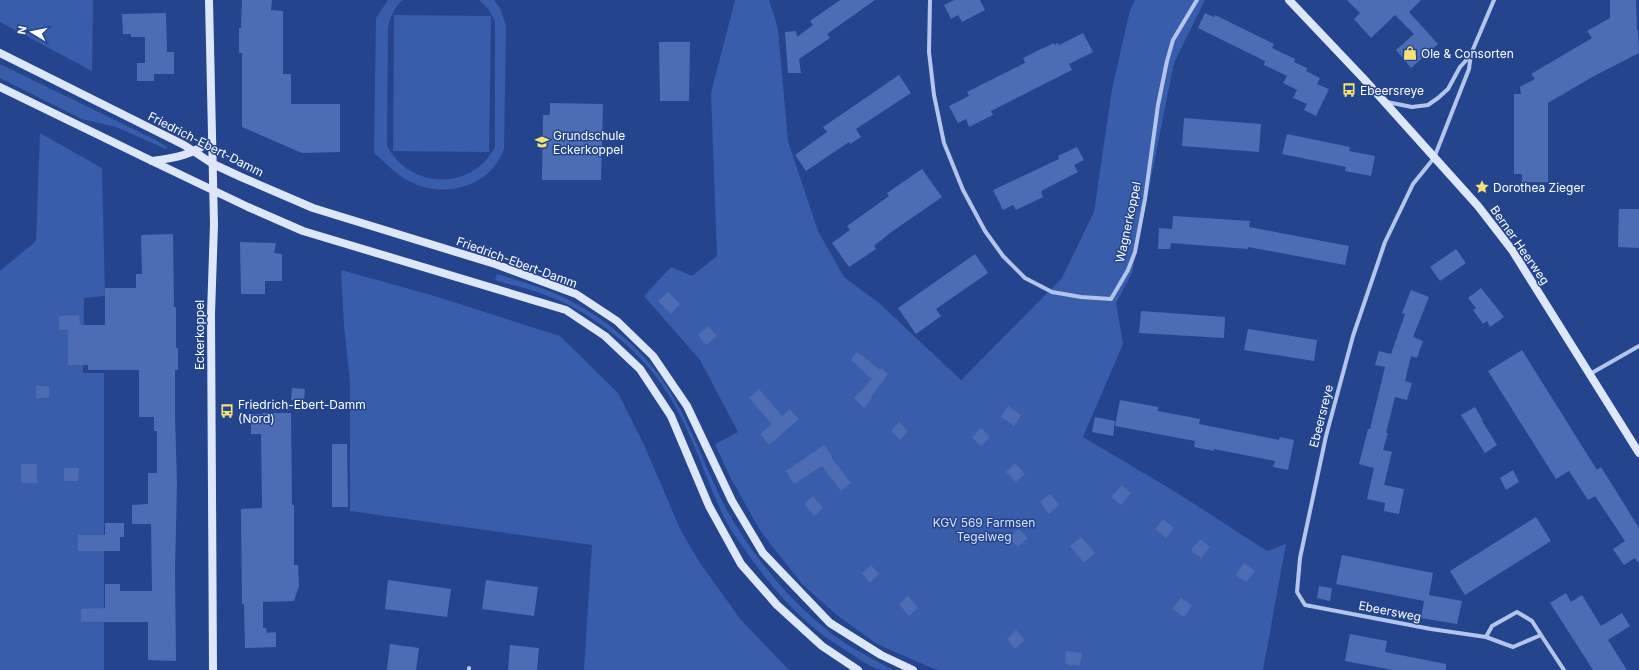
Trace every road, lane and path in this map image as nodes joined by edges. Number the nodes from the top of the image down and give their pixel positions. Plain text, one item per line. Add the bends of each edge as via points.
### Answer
1 (209, 0) edge
2 (930, 0) edge
3 (1197, 0) edge
4 (1289, 0) edge
5 (1494, 0) edge
6 (0, 53) edge
7 (1471, 54) junction
8 (0, 87) edge
9 (1384, 101) junction
10 (212, 140) junction
11 (194, 152) junction
12 (1434, 158) junction
13 (152, 162) junction
14 (213, 164) junction
15 (213, 190) junction
16 (1639, 346) edge
17 (1590, 374) junction
18 (1639, 454) edge
19 (1298, 592) joint
20 (1541, 635) junction
21 (1486, 637) junction
22 (213, 670) edge
23 (858, 670) edge
24 (913, 670) edge
25 (1564, 670) edge

1 - 10 main road, Eckerkoppel
2 - 3 street, Wagnerkoppel via 929,52 934,95 944,142 963,190 985,231 1003,256 1025,278 1052,292 1081,297 1111,298 1128,270 1134,252 1167,60 1173,40
4 - 9 main road, Berner Heerweg
5 - 7 street, Ebeersreye
6 - 11 main road, Friedrich-Ebert-Damm
7 - 9 street, Ebeersreye via 1460,66 1448,89 1428,105 1412,107
7 - 12 street, Ebeersreye via 1469,69
8 - 13 main road
9 - 12 main road, Berner Heerweg
10 - 11 main road
10 - 14 main road, Eckerkoppel
11 - 13 main road
11 - 14 main road, Friedrich-Ebert-Damm
12 - 17 main road, Berner Heerweg via 1478,206 1512,250
12 - 19 street, Ebeersreye via 1413,184 1385,242 1353,336 1326,436 1300,558
13 - 15 main road
14 - 15 main road, Eckerkoppel
14 - 24 main road, Friedrich-Ebert-Damm via 313,208 495,264 576,294 617,321 653,356 687,406 732,501 763,552 830,623 881,655
15 - 22 main road, Eckerkoppel
15 - 23 main road via 303,230 566,310 605,336 640,369 672,416 709,506 741,564 777,605 822,646
16 - 17 street
17 - 18 main road, Berner Heerweg
19 - 21 street, Ebeersweg via 1305,605
20 - 21 street, Ebeersweg via 1513,647
20 - 21 street via 1532,621 1517,612 1492,626
20 - 25 street

